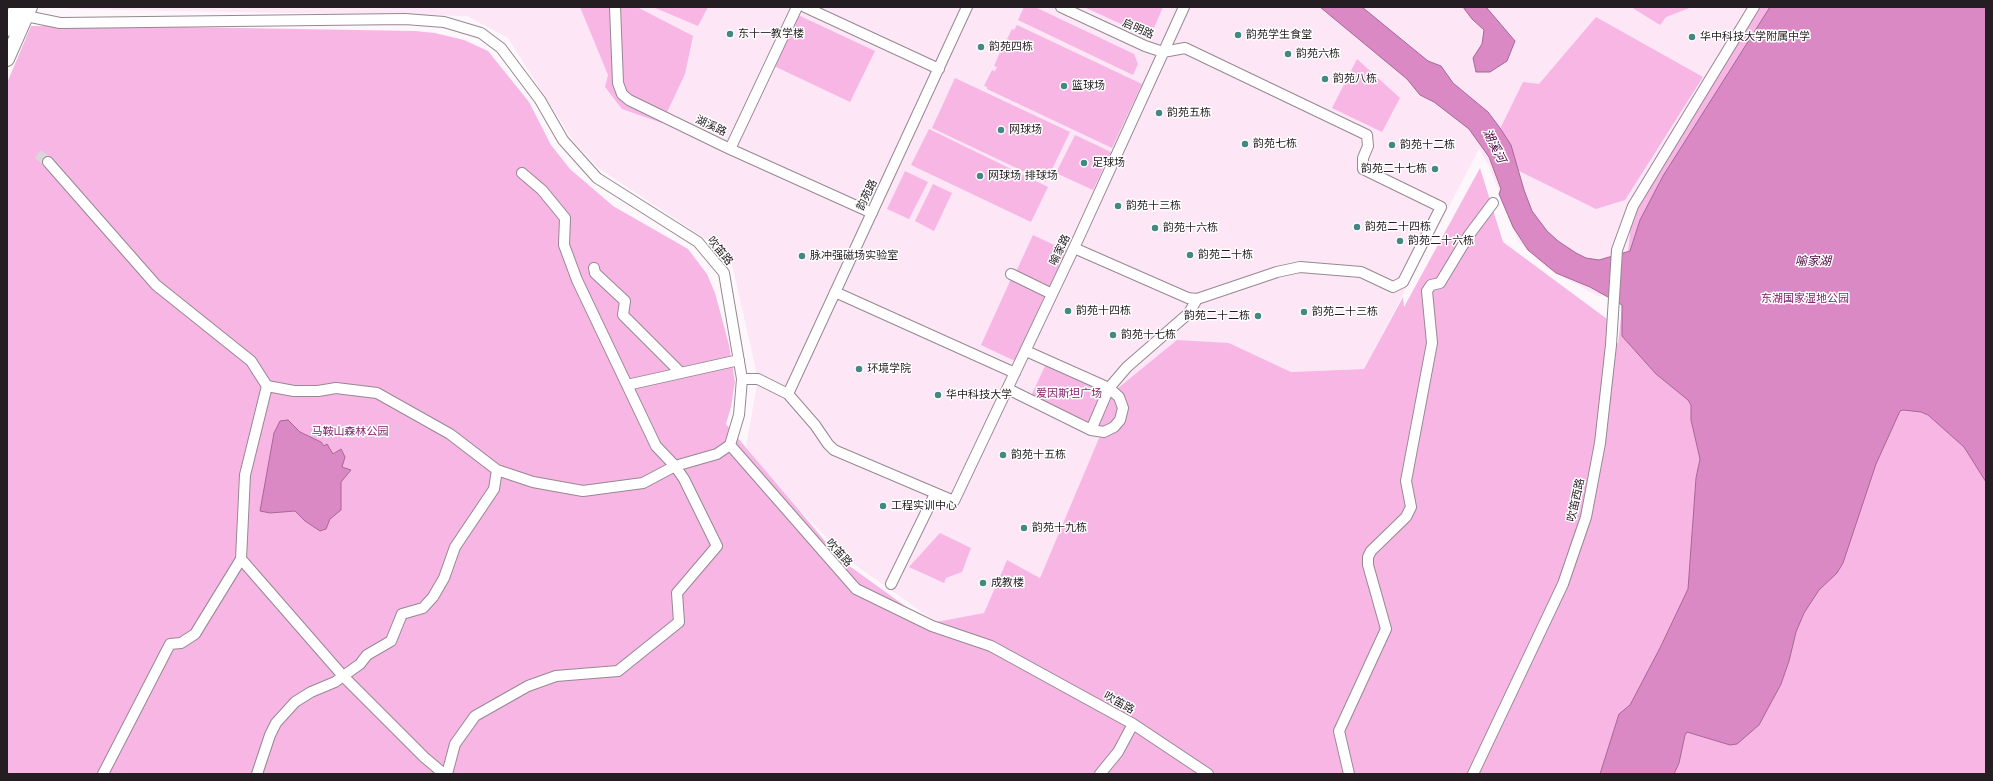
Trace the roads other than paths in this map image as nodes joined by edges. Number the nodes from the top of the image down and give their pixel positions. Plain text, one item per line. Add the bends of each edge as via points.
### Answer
1 (616, 7) edge
2 (797, 7) edge
3 (805, 7) edge
4 (967, 7) edge
5 (1061, 7) edge
6 (1184, 7) edge
7 (1754, 7) edge
8 (24, 10) edge
9 (7, 29) edge
10 (1163, 52) junction
11 (7, 59) edge
12 (939, 69) junction
13 (730, 149) junction
14 (48, 162) tunnel mouth
15 (522, 174) dead end
16 (1493, 203) dead end
17 (872, 213) junction
18 (1074, 248) junction
19 (594, 268) dead end
20 (1011, 274) dead end
21 (835, 292) junction
22 (1052, 294) junction
23 (1197, 299) junction
24 (1026, 351) junction
25 (738, 360) junction
26 (681, 373) junction
27 (1015, 373) junction
28 (742, 379) junction
29 (627, 385) junction
30 (267, 386) junction
31 (1109, 388) junction
32 (1008, 389) junction
33 (788, 394) junction
34 (1091, 430) junction
35 (730, 445) junction
36 (675, 466) junction
37 (498, 470) junction
38 (935, 494) junction
39 (241, 559) junction
40 (891, 584) dead end
41 (343, 676) junction
42 (1133, 724) junction
43 (103, 774) edge
44 (257, 774) edge
45 (446, 774) edge
46 (1100, 774) edge
47 (1208, 774) edge
48 (1349, 774) edge
49 (1473, 774) edge

1 - 13 street, 湖溪路 via 618,83 622,94 629,100
2 - 13 street
3 - 12 street
4 - 12 street, 韵苑路
5 - 10 street, 启明路
6 - 10 street, 喻家路
7 - 49 street, 吹笛西路 via 1633,206 1617,250 1600,444 1586,517 1563,584
8 - 9 highway
8 - 11 highway
8 - 25 street, 吹笛路 via 60,23 405,19 444,22 480,33 501,48 540,100 563,140 597,178 698,242 724,273
10 - 18 street, 喻家路
10 - 23 street via 1186,48 1367,135 1368,146 1363,158 1363,169 1441,207 1403,282 1393,287 1361,272 1300,267 1276,272
12 - 17 street, 韵苑路
13 - 17 street, 湖溪路
14 - 30 street via 156,286 251,361
15 - 29 street via 542,190 565,218 564,245 577,280
16 - 48 street via 1469,235 1440,283 1431,285 1427,291 1432,343 1406,481 1411,507 1406,517 1368,557 1368,566 1386,629 1339,731
17 - 21 street, 韵苑路
18 - 22 street, 喻家路
18 - 23 street via 1188,298
19 - 26 street via 595,272 625,301 623,315
20 - 22 street
21 - 27 street
21 - 33 street, 韵苑路
22 - 24 street, 喻家路
23 - 31 street via 1189,313 1127,367
24 - 27 street, 喻家路
24 - 31 street
25 - 26 street
25 - 28 street, 吹笛路
26 - 29 street
27 - 32 street, 喻家路
28 - 33 street via 758,379
28 - 35 street, 吹笛路 via 739,416
29 - 36 street via 656,446
30 - 37 street via 294,391 336,388 377,393 450,434
30 - 39 street via 245,475
31 - 34 street
31 - 34 street via 1119,397 1123,408 1120,420 1104,432
32 - 34 street
32 - 38 street, 喻家路 via 954,501
33 - 38 street via 834,450
35 - 36 street via 717,454
35 - 42 street, 吹笛路 via 856,589 932,626 991,646
36 - 37 street via 644,483 582,491 533,482
36 - 45 street via 717,546 677,593 679,622 618,672 556,676 528,686 475,716 455,744
37 - 41 street via 494,489 455,547 444,578 433,597 423,608 402,614 391,641 367,655 360,664
38 - 40 street
39 - 41 street
39 - 43 street via 195,634 181,643 170,644
41 - 44 street via 295,702 284,714 270,735
41 - 45 street via 424,757
42 - 46 street via 1118,752
42 - 47 street, 吹笛路

